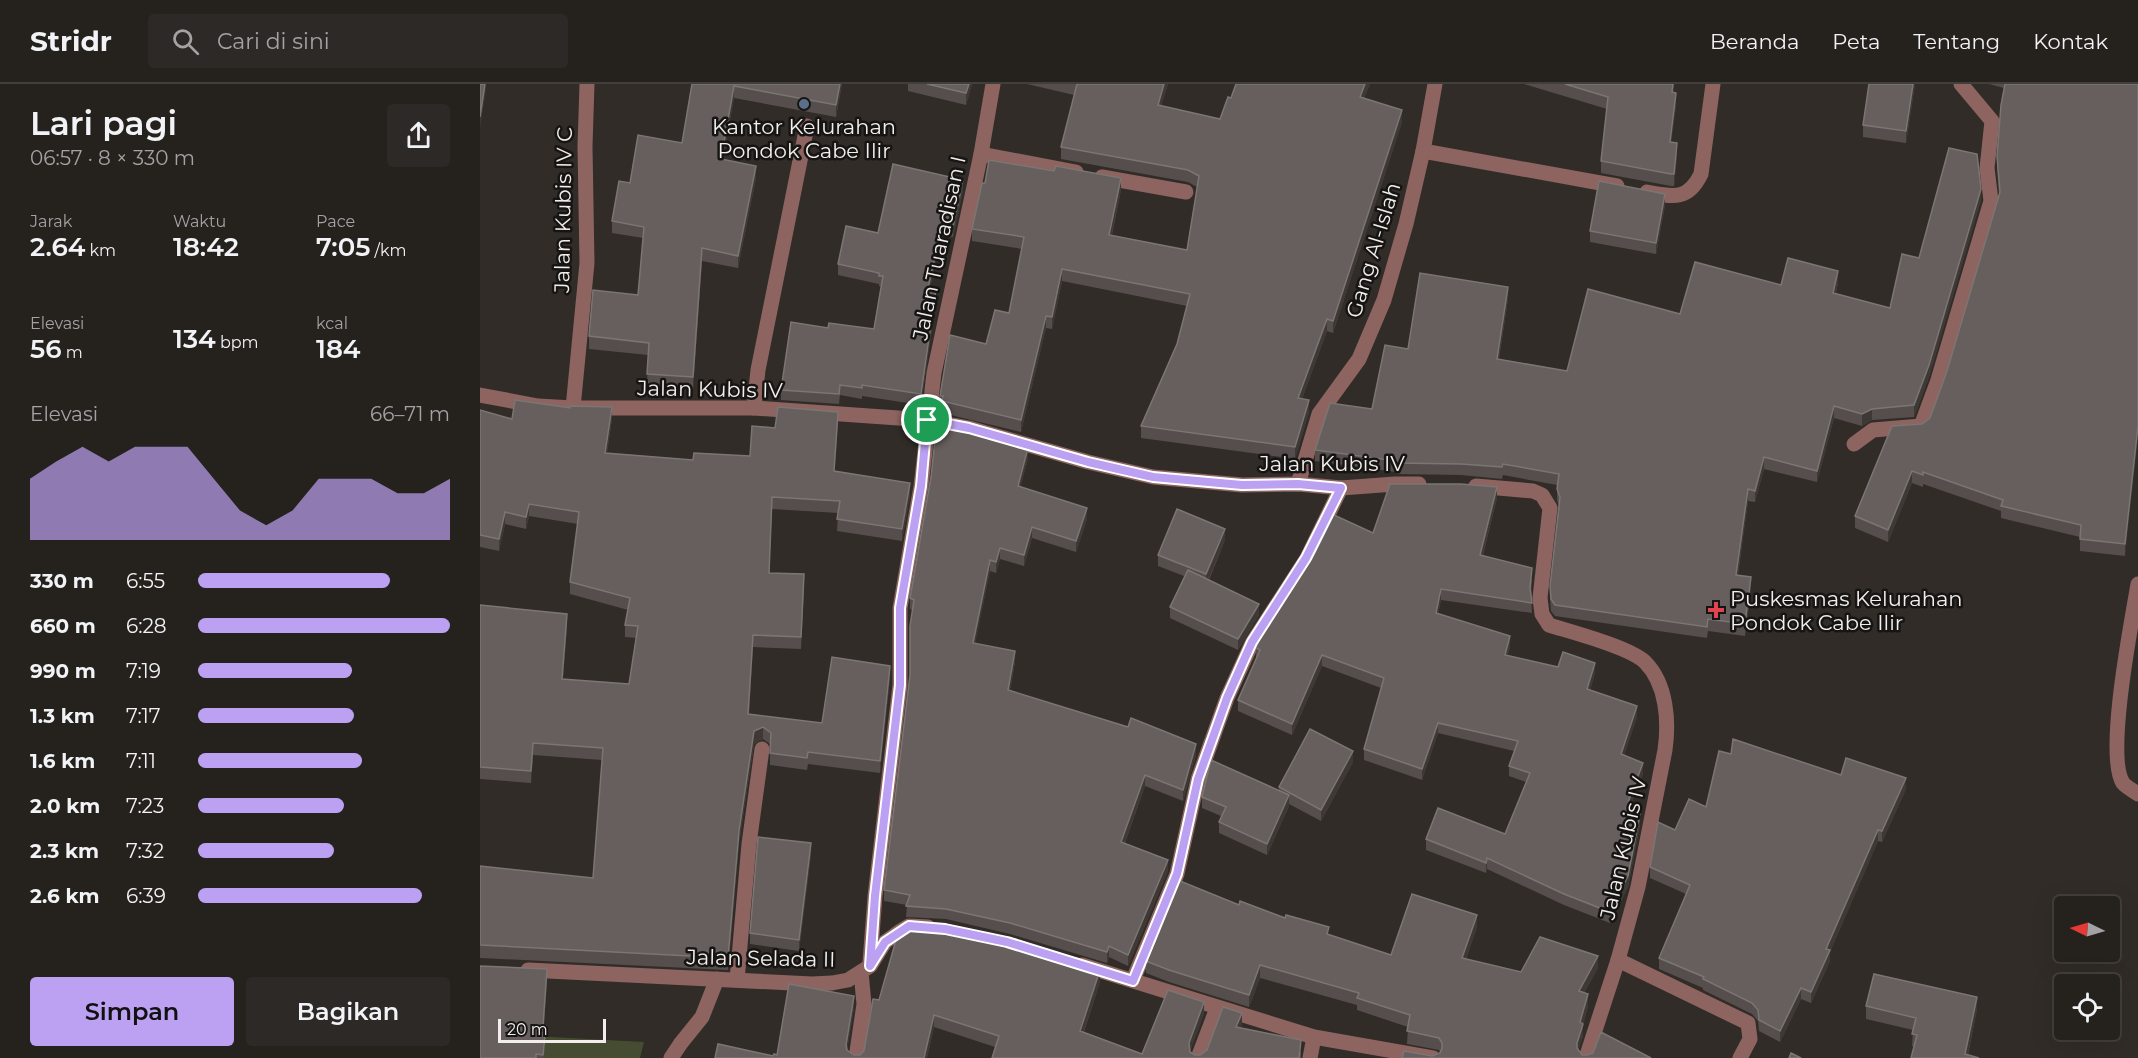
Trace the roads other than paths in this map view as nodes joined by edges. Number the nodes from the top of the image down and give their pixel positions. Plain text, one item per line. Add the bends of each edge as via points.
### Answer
1 (587, 84) edge
2 (993, 84) edge
3 (1436, 84) edge
4 (1713, 84) edge
5 (1961, 84) edge
6 (807, 126) dead end
7 (1423, 151) junction
8 (981, 154) junction
9 (1186, 192) dead end
10 (480, 395) edge
11 (573, 408) junction
12 (754, 408) junction
13 (927, 420) junction
14 (1854, 444) dead end
15 (1298, 484) junction
16 (1439, 484) edge
17 (1461, 484) edge
18 (1341, 488) junction
19 (2138, 584) edge
20 (762, 749) dead end
21 (2138, 794) edge
22 (945, 929) edge
23 (1618, 960) junction
24 (1070, 962) edge
25 (516, 969) edge
26 (865, 969) junction
27 (717, 979) junction
28 (737, 980) junction
29 (1133, 981) junction
30 (1217, 1008) junction
31 (1314, 1038) junction
32 (672, 1058) edge
33 (856, 1058) edge
34 (1198, 1058) edge
35 (1310, 1058) edge
36 (1432, 1058) edge
37 (1586, 1058) edge
38 (1740, 1058) edge

1 - 11 street, Jalan Kubis IV C via 587,264
2 - 8 street, Jalan Tuaradisan I
3 - 7 street, Gang Al-Islah
4 - 7 street via 1701,174 1684,195 1671,196
5 - 14 street via 1992,121 1987,168 1991,201 1965,291 1921,426 1873,430
6 - 12 street via 758,370
7 - 15 street, Gang Al-Islah via 1384,300 1359,359 1319,414
8 - 9 street
8 - 13 street, Jalan Tuaradisan I
10 - 11 street, Jalan Kubis IV
11 - 12 street, Jalan Kubis IV
12 - 13 street, Jalan Kubis IV
13 - 15 street, Jalan Kubis IV via 1153,477 1242,485
13 - 26 street, Jalan Tuaradisan I via 921,486 900,608 900,685
15 - 18 street, Jalan Kubis IV
16 - 18 street, Jalan Kubis IV
17 - 23 street, Jalan Kubis IV via 1542,495 1550,508 1540,598 1542,614 1549,625 1628,651 1654,673 1662,692 1668,730 1665,750 1638,887
18 - 29 street via 1306,558 1252,642 1227,698 1198,779 1177,874
19 - 21 street via 2122,682 2116,752 2123,783
20 - 28 street
22 - 26 street via 909,926 885,942
23 - 37 street, Jalan Kubis IV
23 - 38 street via 1748,1023 1750,1039
24 - 29 street
25 - 27 street, Jalan Selada II
26 - 28 street, Jalan Selada II via 848,980 832,983
26 - 33 street, Jalan Tuaradisan I
27 - 28 street, Jalan Selada II
27 - 32 street via 702,1017
29 - 30 street
30 - 31 street
30 - 34 street
31 - 35 street
31 - 36 street

